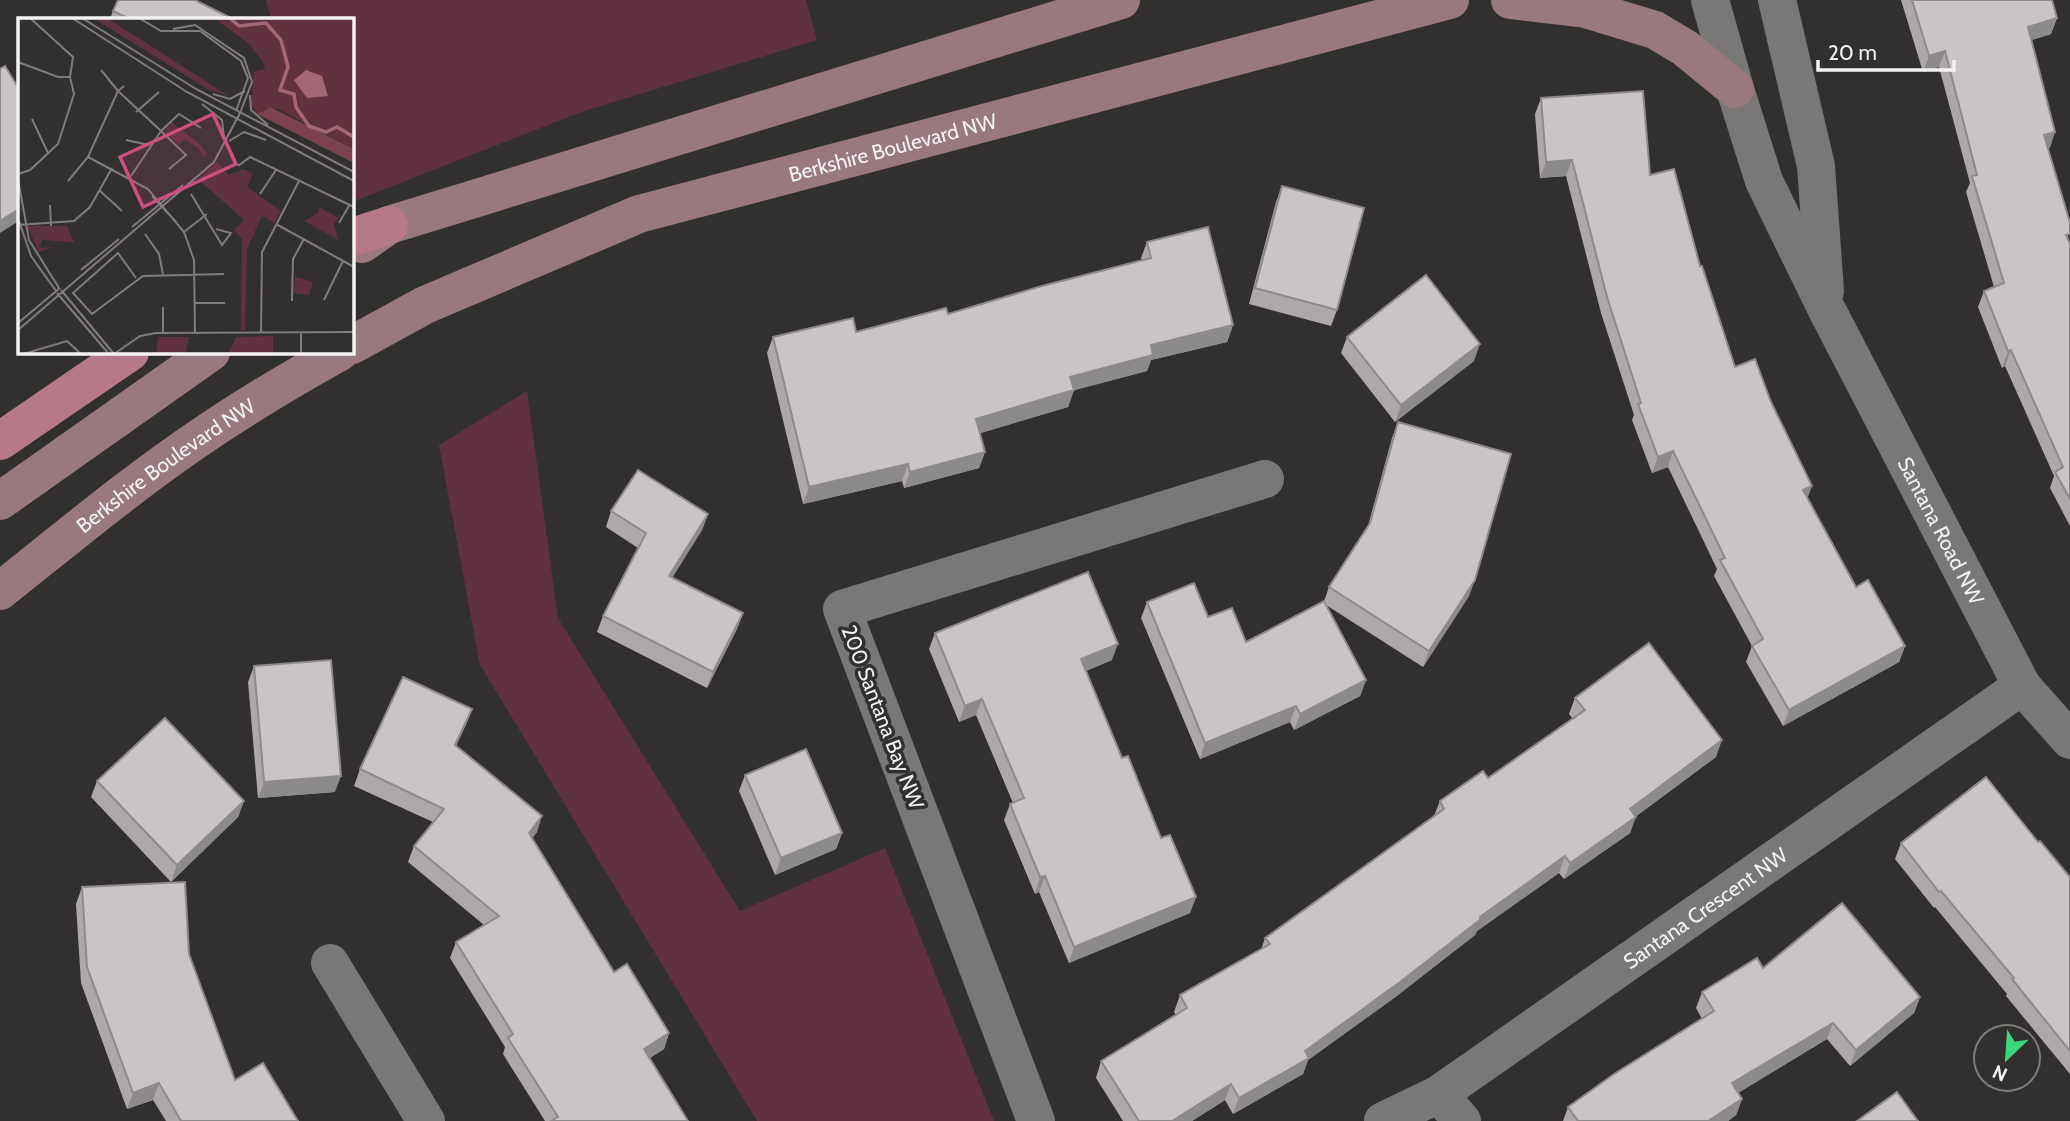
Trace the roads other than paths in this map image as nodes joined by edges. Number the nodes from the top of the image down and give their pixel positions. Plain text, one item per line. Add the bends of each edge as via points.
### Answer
1 (1121, 0) edge
2 (1450, 0) edge
3 (1510, 0) edge
4 (1710, 0) edge
5 (1777, 0) edge
6 (1735, 89) junction
7 (389, 225) junction
8 (354, 236) edge
9 (354, 251) edge
10 (1827, 310) junction
11 (354, 344) edge
12 (127, 354) edge
13 (208, 354) edge
14 (336, 354) edge
15 (0, 440) edge
16 (1265, 479) dead end
17 (0, 501) edge
18 (0, 591) edge
19 (2022, 685) junction
20 (2070, 740) edge
21 (331, 964) dead end
22 (1451, 1107) edge
23 (426, 1121) edge
24 (1036, 1121) edge
25 (1382, 1121) edge

1 - 7 main road
2 - 11 main road, Berkshire Boulevard NW via 639,214 425,305
3 - 6 main road via 1587,9 1655,30
4 - 6 street, Santana Road NW
5 - 10 street, Santana Road NW via 1816,166
6 - 10 street, Santana Road NW via 1764,181
7 - 8 main road
7 - 9 main road
10 - 19 street, Santana Road NW
12 - 15 main road
13 - 17 main road
14 - 18 main road, Berkshire Boulevard NW via 207,432
16 - 24 street, 200 Santana Bay NW via 842,609
19 - 20 street, Santana Road NW
19 - 22 street, Santana Crescent NW
21 - 23 street
22 - 25 street, Santana Crescent NW

